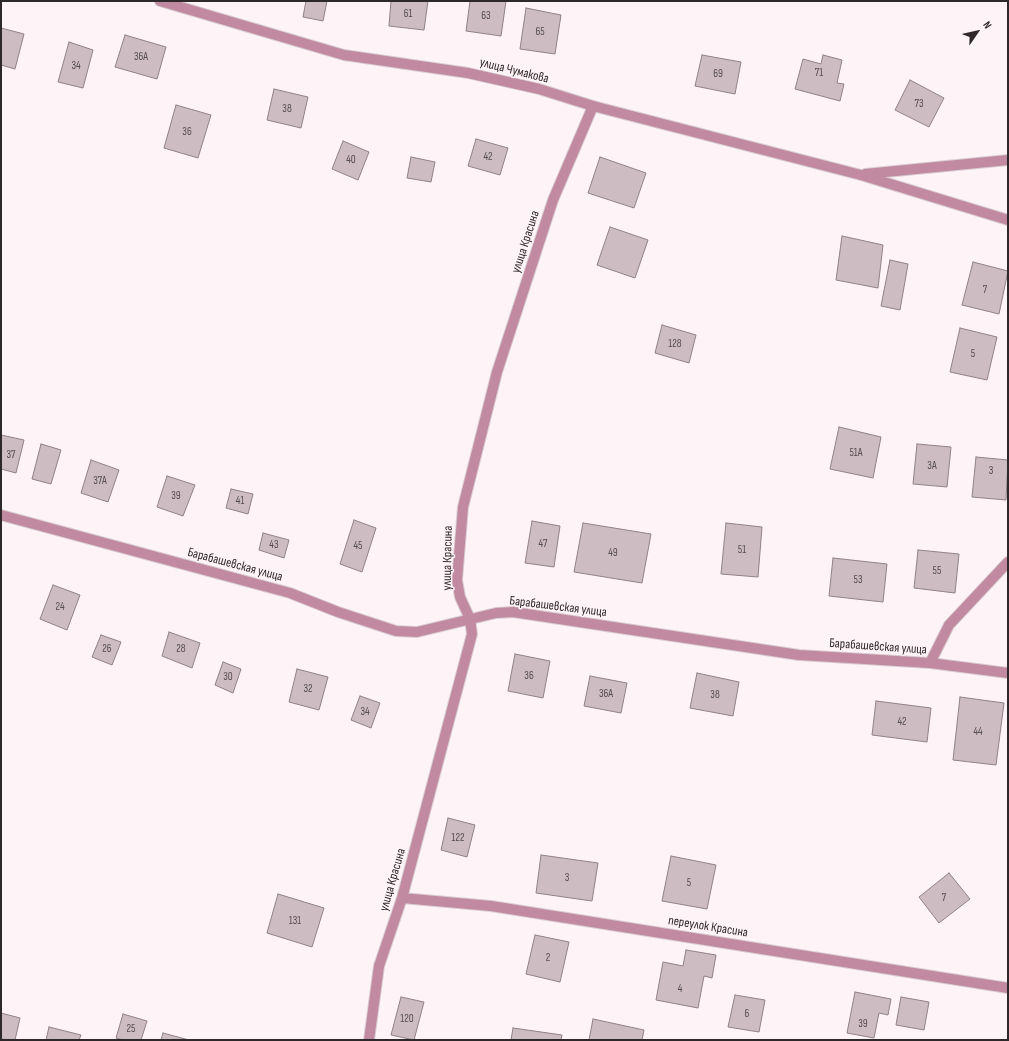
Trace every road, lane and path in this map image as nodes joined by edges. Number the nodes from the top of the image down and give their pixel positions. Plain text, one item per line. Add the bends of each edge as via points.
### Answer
1 (160, 1) edge
2 (592, 106) junction
3 (1008, 160) edge
4 (861, 174) junction
5 (1008, 220) edge
6 (1, 515) edge
7 (1008, 562) edge
8 (470, 619) junction
9 (930, 663) junction
10 (1008, 673) edge
11 (402, 898) junction
12 (1008, 988) edge
13 (369, 1040) edge

1 - 2 street, улица Чумакова via 344,55 468,73
2 - 4 street, улица Чумакова
2 - 8 street, улица Красина via 553,200 499,364 462,507 458,580 460,597
3 - 4 street
4 - 5 street, улица Чумакова
6 - 8 street, Барабашевская улица via 290,593 396,631 417,632
7 - 9 street via 949,624
8 - 9 street, Барабашевская улица via 513,612 799,655
8 - 11 street, улица Красина via 472,634
9 - 10 street, Барабашевская улица
11 - 12 street, переулок Красина via 491,906
11 - 13 street, улица Красина via 379,966

